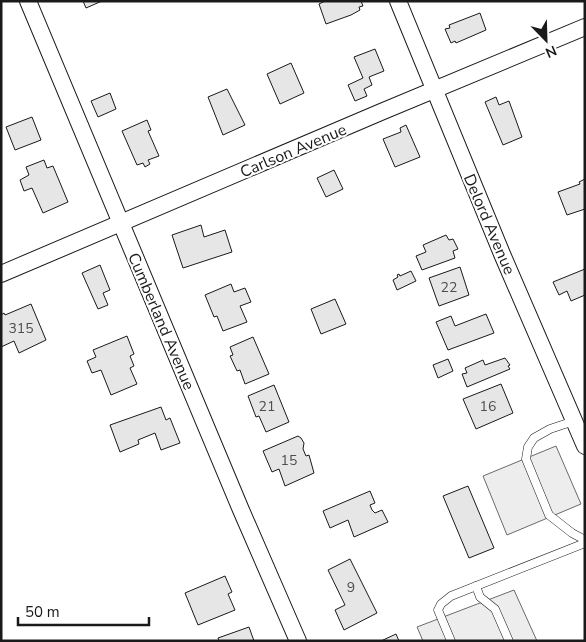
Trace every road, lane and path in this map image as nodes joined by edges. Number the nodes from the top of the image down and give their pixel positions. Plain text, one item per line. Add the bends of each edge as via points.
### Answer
1 (28, 1) edge
2 (398, 1) edge
3 (585, 27) edge
4 (435, 90) junction
5 (120, 224) junction
6 (1, 274) edge
7 (574, 421) junction
8 (585, 446) edge
9 (585, 542) edge
10 (476, 586) junction
11 (298, 641) edge
12 (451, 641) edge
13 (509, 641) edge

1 - 5 street, Cumberland Avenue
2 - 4 street, Delord Avenue
3 - 4 street, Carlson Avenue
4 - 5 street, Carlson Avenue
4 - 7 street, Delord Avenue
5 - 6 street, Carlson Avenue
5 - 11 street, Cumberland Avenue
7 - 8 street, Delord Avenue
7 - 9 lane via 534,438 526,459 549,515
9 - 10 lane
10 - 12 lane via 451,596 438,610
10 - 13 lane via 480,596 495,609

